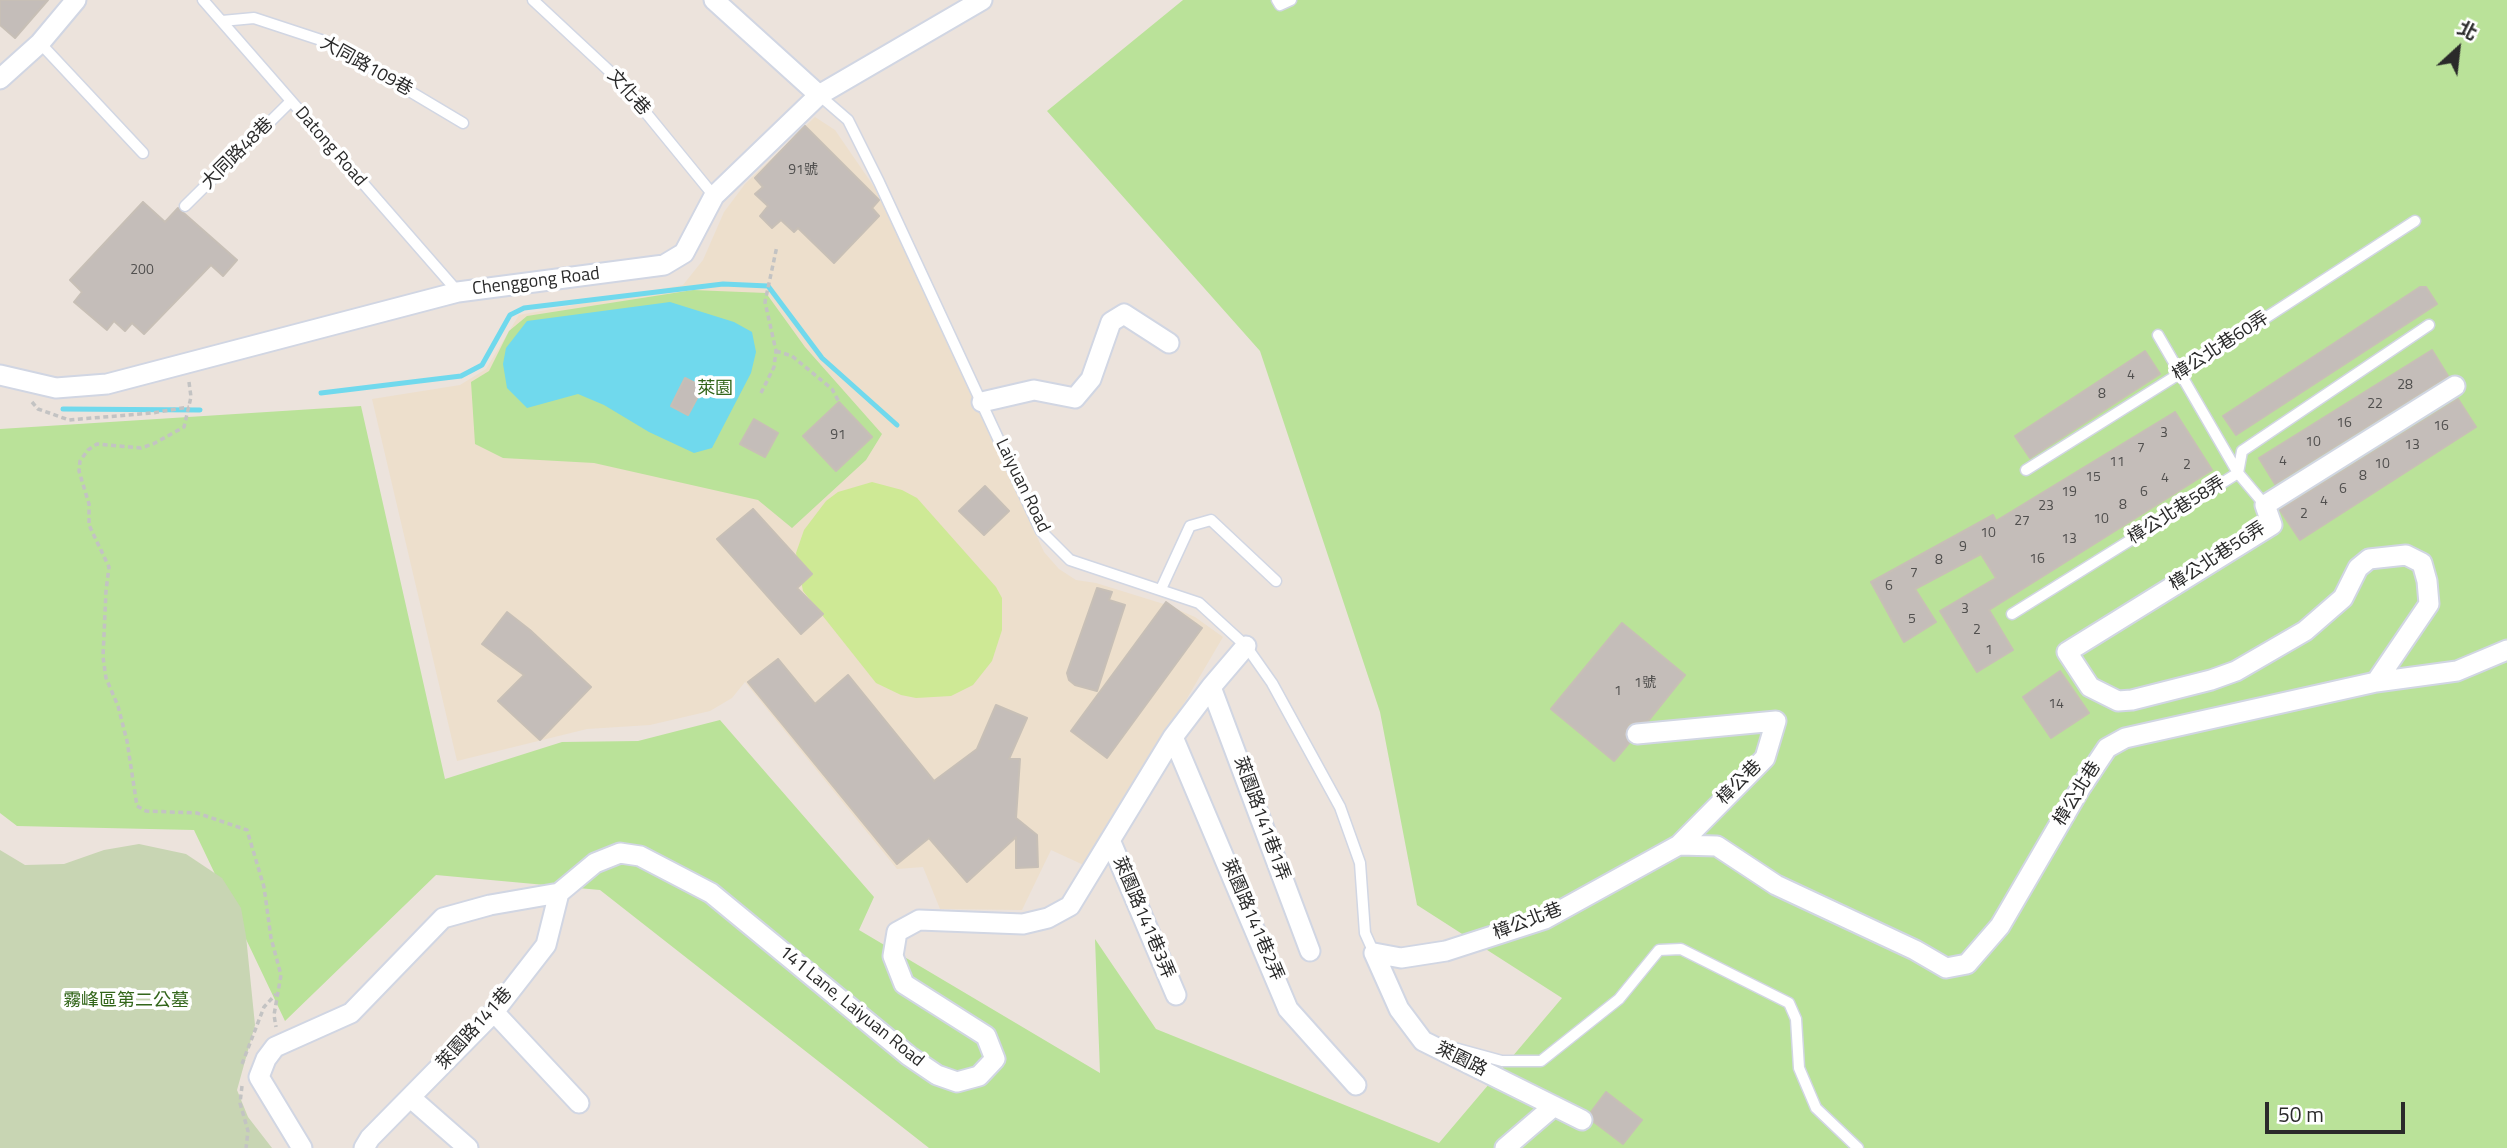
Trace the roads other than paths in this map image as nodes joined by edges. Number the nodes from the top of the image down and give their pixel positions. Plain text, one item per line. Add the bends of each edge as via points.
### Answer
1 (76, 0) edge
2 (203, 0) edge
3 (533, 0) edge
4 (714, 0) edge
5 (982, 0) edge
6 (1277, 0) edge
7 (1291, 0) edge
8 (222, 21) junction
9 (40, 43) junction
10 (0, 79) edge
11 (819, 95) junction
12 (290, 102) junction
13 (463, 123) dead end
14 (143, 153) dead end
15 (714, 195) junction
16 (185, 206) dead end
17 (2415, 221) dead end
18 (457, 292) junction
19 (2429, 325) dead end
20 (2158, 335) dead end
21 (1169, 343) dead end
22 (2179, 374) junction
23 (9, 377) edge
24 (2455, 386) dead end
25 (982, 402) junction
26 (2026, 470) dead end
27 (2238, 473) junction
28 (2265, 505) junction
29 (1276, 581) dead end
30 (1161, 589) junction
31 (2012, 614) dead end
32 (1246, 646) junction
33 (2507, 650) edge
34 (2376, 682) junction
35 (1211, 687) junction
36 (1637, 734) dead end
37 (1173, 737) junction
38 (1110, 840) junction
39 (1679, 845) junction
40 (559, 893) junction
41 (1310, 951) dead end
42 (1374, 953) junction
43 (1176, 995) dead end
44 (494, 1012) junction
45 (1423, 1041) junction
46 (1356, 1085) dead end
47 (411, 1098) junction
48 (579, 1103) dead end
49 (1554, 1106) junction
50 (1581, 1119) dead end
51 (302, 1148) edge
52 (364, 1148) edge
53 (468, 1148) edge
54 (1505, 1148) edge
55 (1858, 1148) edge

1 - 9 street
2 - 8 lane, Datong Road
3 - 15 lane, 文化巷 via 620,81
4 - 11 street, Laiyuan Road
5 - 11 street, Chenggong Road
6 - 7 lane via 1280,5
8 - 12 lane, Datong Road
8 - 13 lane, 大同路109巷 via 254,18 327,42
9 - 10 street
9 - 14 lane
11 - 15 street, Chenggong Road
11 - 25 lane, Laiyuan Road via 848,120
12 - 16 lane, 大同路48巷
12 - 18 lane, Datong Road
15 - 18 street, Chenggong Road via 684,253 664,265
17 - 22 lane, 樟公北巷60弄
18 - 23 street, Chenggong Road via 107,384 56,388
19 - 27 lane, 樟公北巷58弄 via 2242,451
20 - 22 lane
21 - 25 street via 1124,314 1111,322 1091,379 1075,398 1034,390
22 - 26 lane, 樟公北巷60弄
22 - 27 lane
24 - 28 street, 樟公北巷56弄
25 - 30 lane, Laiyuan Road via 1041,531 1060,553
27 - 28 lane
27 - 31 lane, 樟公北巷58弄
28 - 34 street, 樟公北巷56弄 via 2272,525 2067,652 2090,687 2118,701 2211,681 2305,631 2343,598 2358,568 2369,559 2406,555 2422,563 2429,604
29 - 30 lane via 1211,520 1190,526
30 - 32 lane, Laiyuan Road via 1199,603
32 - 35 street, 141 Lane, Laiyuan Road
32 - 42 lane, Laiyuan Road via 1272,683 1340,807 1360,863 1366,933
33 - 34 street, 樟公北巷 via 2457,671
34 - 39 street, 樟公北巷 via 2124,738 2107,748 2000,926 1967,964 1946,968 1776,885 1717,846
35 - 37 street, 141 Lane, Laiyuan Road
35 - 41 street, 萊園路141巷1弄
36 - 39 street, 樟公巷 via 1776,721 1765,758
37 - 38 street, 141 Lane, Laiyuan Road
37 - 46 street, 萊園路141巷2弄 via 1288,1009
38 - 40 street, 141 Lane, Laiyuan Road via 1070,906 1048,918 1023,924 919,920 897,932 892,956 904,985 986,1036 995,1059 979,1076 957,1082 909,1056 712,893 640,856 620,853 595,863
38 - 43 street, 萊園路141巷3弄
39 - 42 street, 樟公北巷 via 1545,919 1446,951 1401,958
40 - 44 street, 萊園路141巷 via 546,945
40 - 51 street, 141 Lane, Laiyuan Road via 443,918 351,1013 275,1047 259,1077
42 - 45 street, 萊園路 via 1399,1009
44 - 47 street, 萊園路141巷
44 - 48 street
45 - 49 street, 萊園路
45 - 55 lane via 1502,1061 1541,1061 1619,999 1659,950 1681,949 1789,1003 1796,1018 1799,1068 1816,1108
47 - 52 street, 萊園路141巷
47 - 53 street
49 - 50 street, 萊園路
49 - 54 street

